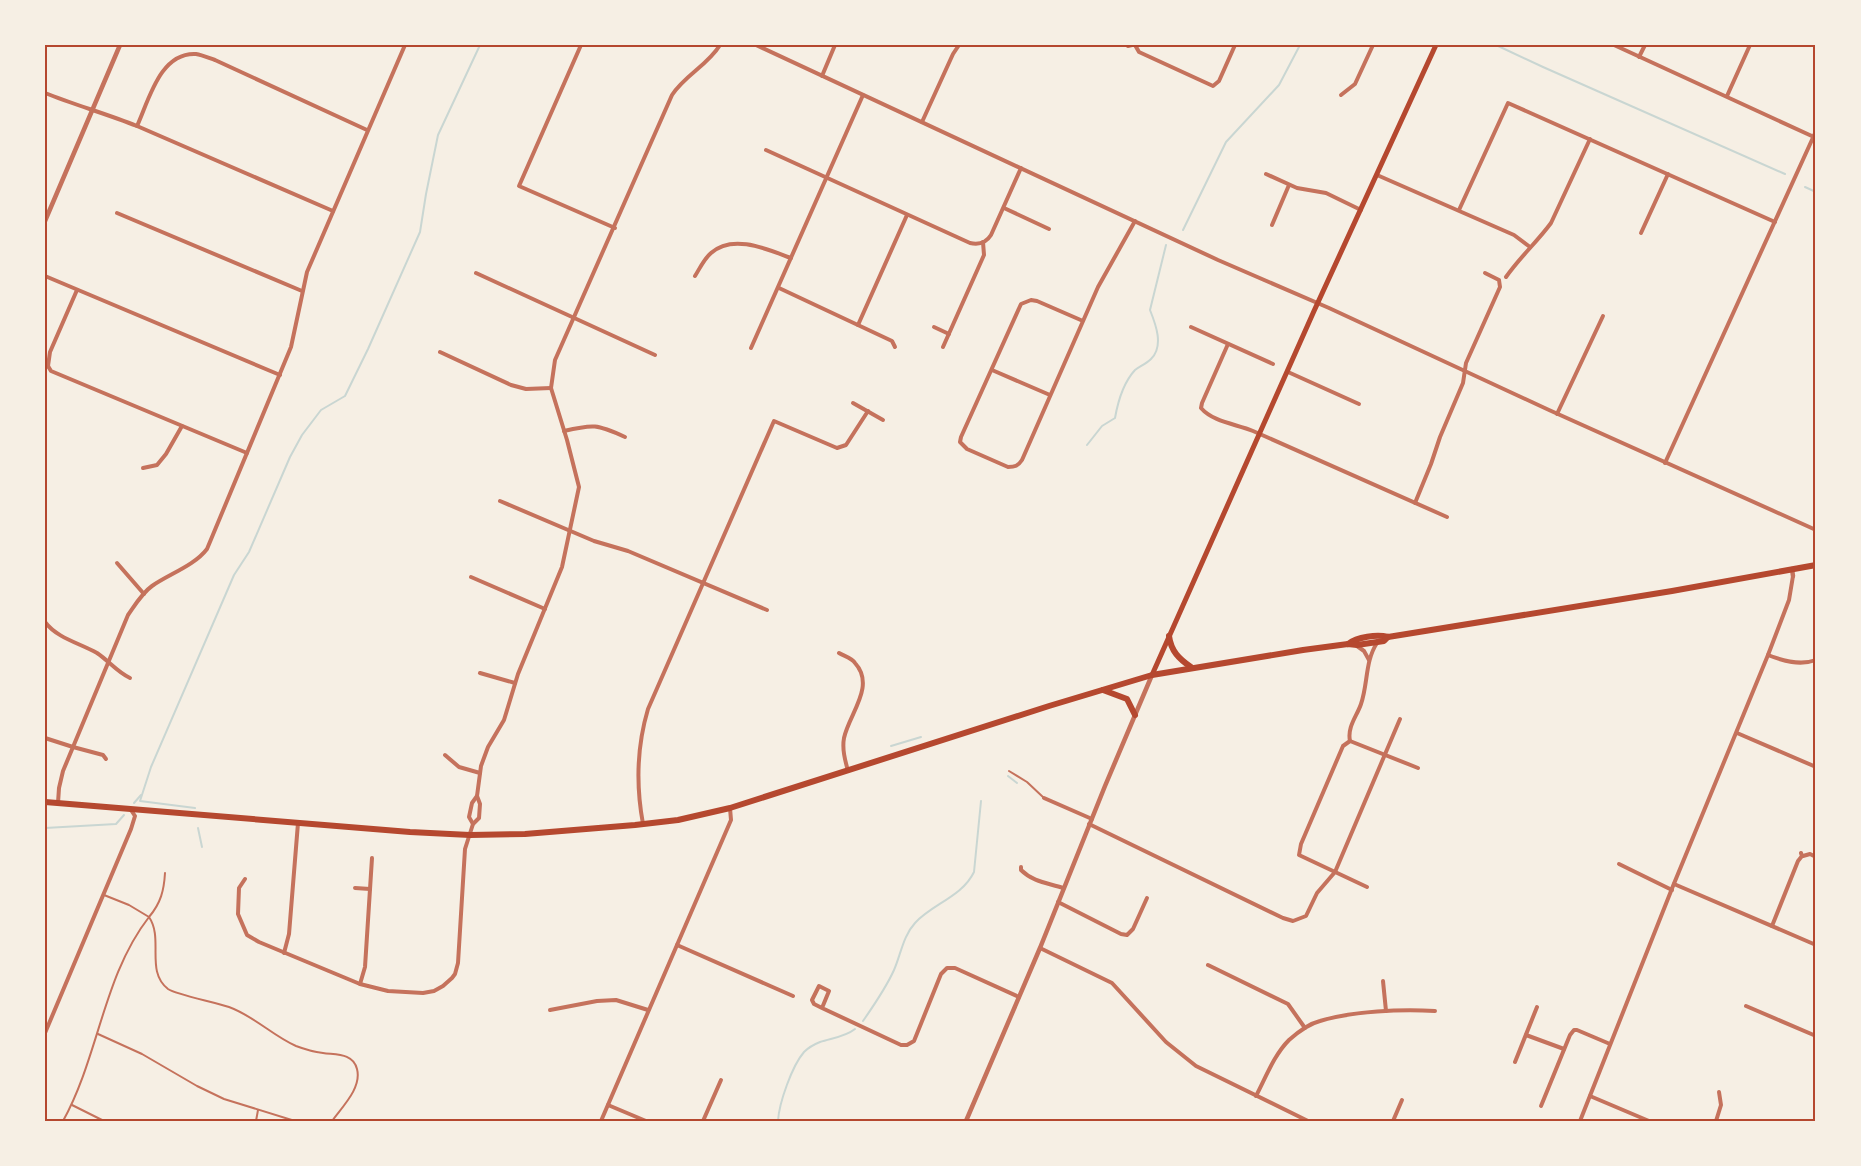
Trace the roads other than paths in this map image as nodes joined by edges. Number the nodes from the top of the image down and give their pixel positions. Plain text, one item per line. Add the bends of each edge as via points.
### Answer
1 (120, 45) edge
2 (405, 45) edge
3 (581, 45) edge
4 (720, 45) edge
5 (756, 45) edge
6 (835, 45) edge
7 (959, 45) edge
8 (1132, 45) edge
9 (1235, 45) edge
10 (1373, 45) edge
11 (1436, 45) edge
12 (1614, 45) edge
13 (1645, 45) edge
14 (1750, 45) edge
15 (1639, 57) junction
16 (822, 76) junction
17 (45, 93) edge
18 (863, 95) junction
19 (1341, 95) dead end
20 (1727, 96) junction
21 (92, 110) junction
22 (922, 122) junction
23 (137, 126) junction
24 (367, 130) junction
25 (1816, 131) edge
26 (1814, 136) junction
27 (1590, 139) junction
28 (766, 150) dead end
29 (1021, 168) junction
30 (1266, 174) dead end
31 (1668, 174) junction
32 (1377, 175) junction
33 (827, 177) junction
34 (1290, 185) junction
35 (1004, 208) junction
36 (1361, 210) junction
37 (1459, 210) junction
38 (333, 211) junction
39 (117, 213) dead end
40 (907, 215) junction
41 (1135, 220) junction
42 (45, 221) edge
43 (1775, 222) junction
44 (1272, 225) dead end
45 (615, 228) junction
46 (1049, 230) dead end
47 (1641, 232) dead end
48 (983, 242) junction
49 (1530, 247) junction
50 (792, 258) junction
51 (476, 273) dead end
52 (1485, 273) dead end
53 (45, 276) edge
54 (695, 276) dead end
55 (1506, 277) dead end
56 (779, 288) junction
57 (77, 290) junction
58 (302, 291) junction
59 (1318, 303) junction
60 (1603, 316) dead end
61 (574, 318) junction
62 (1083, 321) junction
63 (858, 324) junction
64 (934, 327) dead end
65 (1191, 327) dead end
66 (949, 334) junction
67 (1228, 344) junction
68 (895, 347) dead end
69 (943, 347) dead end
70 (751, 348) dead end
71 (440, 352) dead end
72 (655, 355) dead end
73 (1273, 364) dead end
74 (47, 366) edge
75 (992, 370) junction
76 (1288, 372) junction
77 (1465, 372) junction
78 (280, 375) junction
79 (551, 388) junction
80 (1050, 395) junction
81 (853, 403) dead end
82 (1359, 404) dead end
83 (868, 411) junction
84 (1557, 414) junction
85 (883, 420) dead end
86 (182, 426) junction
87 (564, 431) junction
88 (1261, 434) junction
89 (625, 437) dead end
90 (247, 453) junction
91 (1665, 463) junction
92 (143, 468) dead end
93 (500, 501) dead end
94 (1415, 503) junction
95 (1447, 518) dead end
96 (1816, 530) edge
97 (570, 531) junction
98 (117, 563) dead end
99 (1816, 565) edge
100 (1793, 573) junction
101 (471, 577) dead end
102 (702, 583) junction
103 (144, 594) junction
104 (545, 609) junction
105 (767, 609) dead end
106 (45, 622) edge
107 (1169, 636) junction
108 (1389, 637) junction
109 (1377, 642) junction
110 (1348, 644) junction
111 (1357, 645) junction
112 (839, 653) dead end
113 (1768, 655) junction
114 (1816, 660) edge
115 (1369, 661) junction
116 (108, 663) junction
117 (1191, 667) junction
118 (480, 673) dead end
119 (1152, 675) junction
120 (130, 678) dead end
121 (515, 683) junction
122 (1102, 690) junction
123 (1135, 715) junction
124 (1400, 719) dead end
125 (1737, 733) junction
126 (45, 738) edge
127 (1350, 741) junction
128 (73, 747) junction
129 (1385, 754) junction
130 (445, 755) dead end
131 (106, 759) dead end
132 (1816, 767) edge
133 (1418, 768) dead end
134 (848, 771) junction
135 (1009, 771) dead end
136 (480, 773) junction
137 (477, 796) junction
138 (1044, 798) joint
139 (45, 802) edge
140 (58, 803) junction
141 (730, 808) junction
142 (130, 810) junction
143 (1091, 821) junction
144 (298, 823) junction
145 (643, 824) junction
146 (473, 825) junction
147 (470, 835) junction
148 (1816, 857) edge
149 (372, 858) dead end
150 (1619, 864) dead end
151 (1021, 867) dead end
152 (1335, 872) junction
153 (165, 873) dead end
154 (245, 879) dead end
155 (1674, 884) junction
156 (1367, 887) dead end
157 (356, 888) dead end
158 (1064, 888) junction
159 (370, 889) junction
160 (1672, 890) junction
161 (103, 894) junction
162 (1147, 898) dead end
163 (1058, 902) junction
164 (149, 917) junction
165 (1772, 926) junction
166 (677, 945) junction
167 (1816, 945) edge
168 (1040, 948) junction
169 (284, 953) junction
170 (1208, 965) dead end
171 (1383, 981) dead end
172 (360, 984) junction
173 (793, 996) dead end
174 (1019, 997) junction
175 (1746, 1006) dead end
176 (1537, 1007) dead end
177 (822, 1008) junction
178 (550, 1010) dead end
179 (648, 1010) junction
180 (1386, 1011) junction
181 (1436, 1011) dead end
182 (1305, 1028) junction
183 (45, 1033) edge
184 (98, 1034) junction
185 (1526, 1035) junction
186 (1816, 1036) edge
187 (1610, 1044) junction
188 (1564, 1049) junction
189 (1515, 1062) dead end
190 (721, 1080) dead end
191 (1719, 1092) dead end
192 (1256, 1096) junction
193 (1590, 1096) junction
194 (1402, 1100) dead end
195 (72, 1105) junction
196 (608, 1105) junction
197 (1541, 1106) dead end
198 (258, 1110) junction
199 (63, 1121) edge
200 (104, 1121) edge
201 (256, 1121) edge
202 (295, 1121) edge
203 (332, 1121) edge
204 (601, 1121) edge
205 (646, 1121) edge
206 (703, 1121) edge
207 (966, 1121) edge
208 (1308, 1121) edge
209 (1393, 1121) edge
210 (1580, 1121) edge
211 (1649, 1121) edge
212 (1716, 1121) edge

1 - 21 street
2 - 24 street
3 - 45 street via 519,186
4 - 45 street via 672,95
5 - 16 street
6 - 16 street
7 - 22 street
8 - 9 street via 1139,52 1213,86
10 - 19 street via 1355,84
11 - 32 main road
12 - 15 street
13 - 15 street
14 - 20 street
15 - 20 street
16 - 18 street
17 - 21 street
18 - 22 street
18 - 33 street
20 - 26 street
21 - 23 street
21 - 42 street
22 - 29 street
23 - 24 street via 169,64 196,54
23 - 38 street
24 - 38 street
25 - 26 street
26 - 43 street
27 - 31 street
27 - 37 street via 1508,103
27 - 49 street via 1551,223
28 - 33 street
29 - 35 street
29 - 41 street
30 - 34 street
31 - 43 street
31 - 47 street
32 - 36 main road
32 - 37 street
33 - 40 street
33 - 50 street
34 - 36 street via 1326,193
34 - 44 street
35 - 46 street
35 - 48 street via 992,235
36 - 59 main road
37 - 49 street via 1514,235
38 - 58 street
39 - 58 street
40 - 48 street via 970,243
40 - 63 street
41 - 59 street
41 - 62 street
43 - 91 street
45 - 61 street
48 - 66 street via 984,255
49 - 55 street
50 - 54 street via 752,245 724,245 711,253
50 - 56 street
51 - 61 street
52 - 77 street via 1498,280 1500,287
53 - 57 street
56 - 63 street
56 - 70 street
57 - 74 street
57 - 78 street
58 - 78 street via 296,332
59 - 76 main road
59 - 77 street
60 - 84 street
61 - 72 street
61 - 79 street via 555,360
62 - 75 street via 1037,301 1026,301 1017,309
62 - 80 street
63 - 68 street via 892,341
64 - 66 street
65 - 67 street
66 - 69 street
67 - 73 street
67 - 88 street via 1201,408 1225,422
71 - 79 street via 511,385
74 - 86 street
75 - 80 street
75 - 80 street via 960,442 1008,467 1015,467 1022,460
76 - 82 street
76 - 88 main road
77 - 84 street
77 - 94 street
78 - 90 street
79 - 87 street
81 - 83 street
83 - 85 street
83 - 102 street via 846,445 837,448 774,421
84 - 91 street
86 - 90 street
86 - 92 street via 157,465
87 - 89 street via 591,425
87 - 97 street via 579,487
88 - 94 street
88 - 107 main road
90 - 103 street via 204,553
91 - 96 street
93 - 97 street
94 - 95 street
97 - 102 street
97 - 104 street via 562,567
98 - 103 street
99 - 100 main road
100 - 108 main road
100 - 113 street via 1789,600
101 - 104 street
102 - 105 street
102 - 145 street via 643,725 639,765
103 - 116 street via 128,615
104 - 121 street
106 - 116 street
107 - 117 main road via 1180,660
107 - 119 main road
108 - 109 main road
108 - 110 main road via 1353,640
109 - 111 main road
109 - 115 street
110 - 111 main road
110 - 117 main road
111 - 115 street
112 - 134 street via 856,663 863,682 844,740
113 - 114 street via 1794,662
113 - 125 street
115 - 127 street
116 - 120 street
116 - 128 street
117 - 119 main road
118 - 121 street
119 - 122 main road
119 - 123 street
121 - 136 street via 504,720 488,747
122 - 123 main road via 1127,699
122 - 134 main road
123 - 143 street
124 - 129 street
125 - 132 street
125 - 155 street
126 - 128 street
127 - 129 street
127 - 152 street via 1343,746 1299,855
128 - 131 street
128 - 140 street via 60,777
129 - 133 street
129 - 152 street
130 - 136 street via 459,767
134 - 141 main road
135 - 138 lane
136 - 137 street
137 - 146 street via 469,817
137 - 146 street via 479,819
138 - 143 street
139 - 140 main road
140 - 142 main road
141 - 145 main road
141 - 166 street via 731,820
142 - 144 main road
142 - 161 street via 134,822
143 - 152 street via 1293,921 1306,916
143 - 158 street
144 - 147 main road
144 - 169 street
145 - 147 main road
146 - 147 street
147 - 172 street via 465,849 455,974 434,991 423,993
148 - 165 street via 1802,855 1798,861
149 - 159 street
150 - 160 street
151 - 158 street via 1034,880
152 - 156 street
153 - 164 lane via 163,894
154 - 169 street via 239,888 238,915 247,935
155 - 160 street
155 - 165 street
157 - 159 street
158 - 163 street
159 - 172 street via 365,967
160 - 187 street
161 - 164 lane
161 - 183 street
162 - 163 street via 1133,929 1126,935
163 - 168 street
164 - 184 lane via 136,933 122,964
164 - 203 lane via 155,925 156,969 169,990 232,1008 296,1046 342,1054 353,1061 358,1070 354,1092
165 - 167 street
166 - 173 street
166 - 179 street
168 - 174 street
168 - 192 street via 1112,983 1185,1059
169 - 172 street
170 - 182 street via 1288,1004
171 - 180 street
174 - 177 street via 947,968 914,1041 907,1045
174 - 207 street
175 - 186 street
176 - 185 street
177 - 177 street via 812,1002 819,986 829,991
178 - 179 street via 616,1000
179 - 196 street
180 - 181 street
180 - 182 street via 1319,1021
182 - 192 street via 1276,1057
184 - 195 lane
184 - 198 lane via 224,1099
185 - 188 street
185 - 189 street
187 - 188 street via 1574,1030
187 - 193 street
188 - 197 street
190 - 206 street
191 - 212 street via 1721,1105
192 - 208 street
193 - 210 street
193 - 211 street
194 - 209 street
195 - 199 lane
195 - 200 lane
196 - 204 street
196 - 205 street
198 - 201 lane
198 - 202 lane

